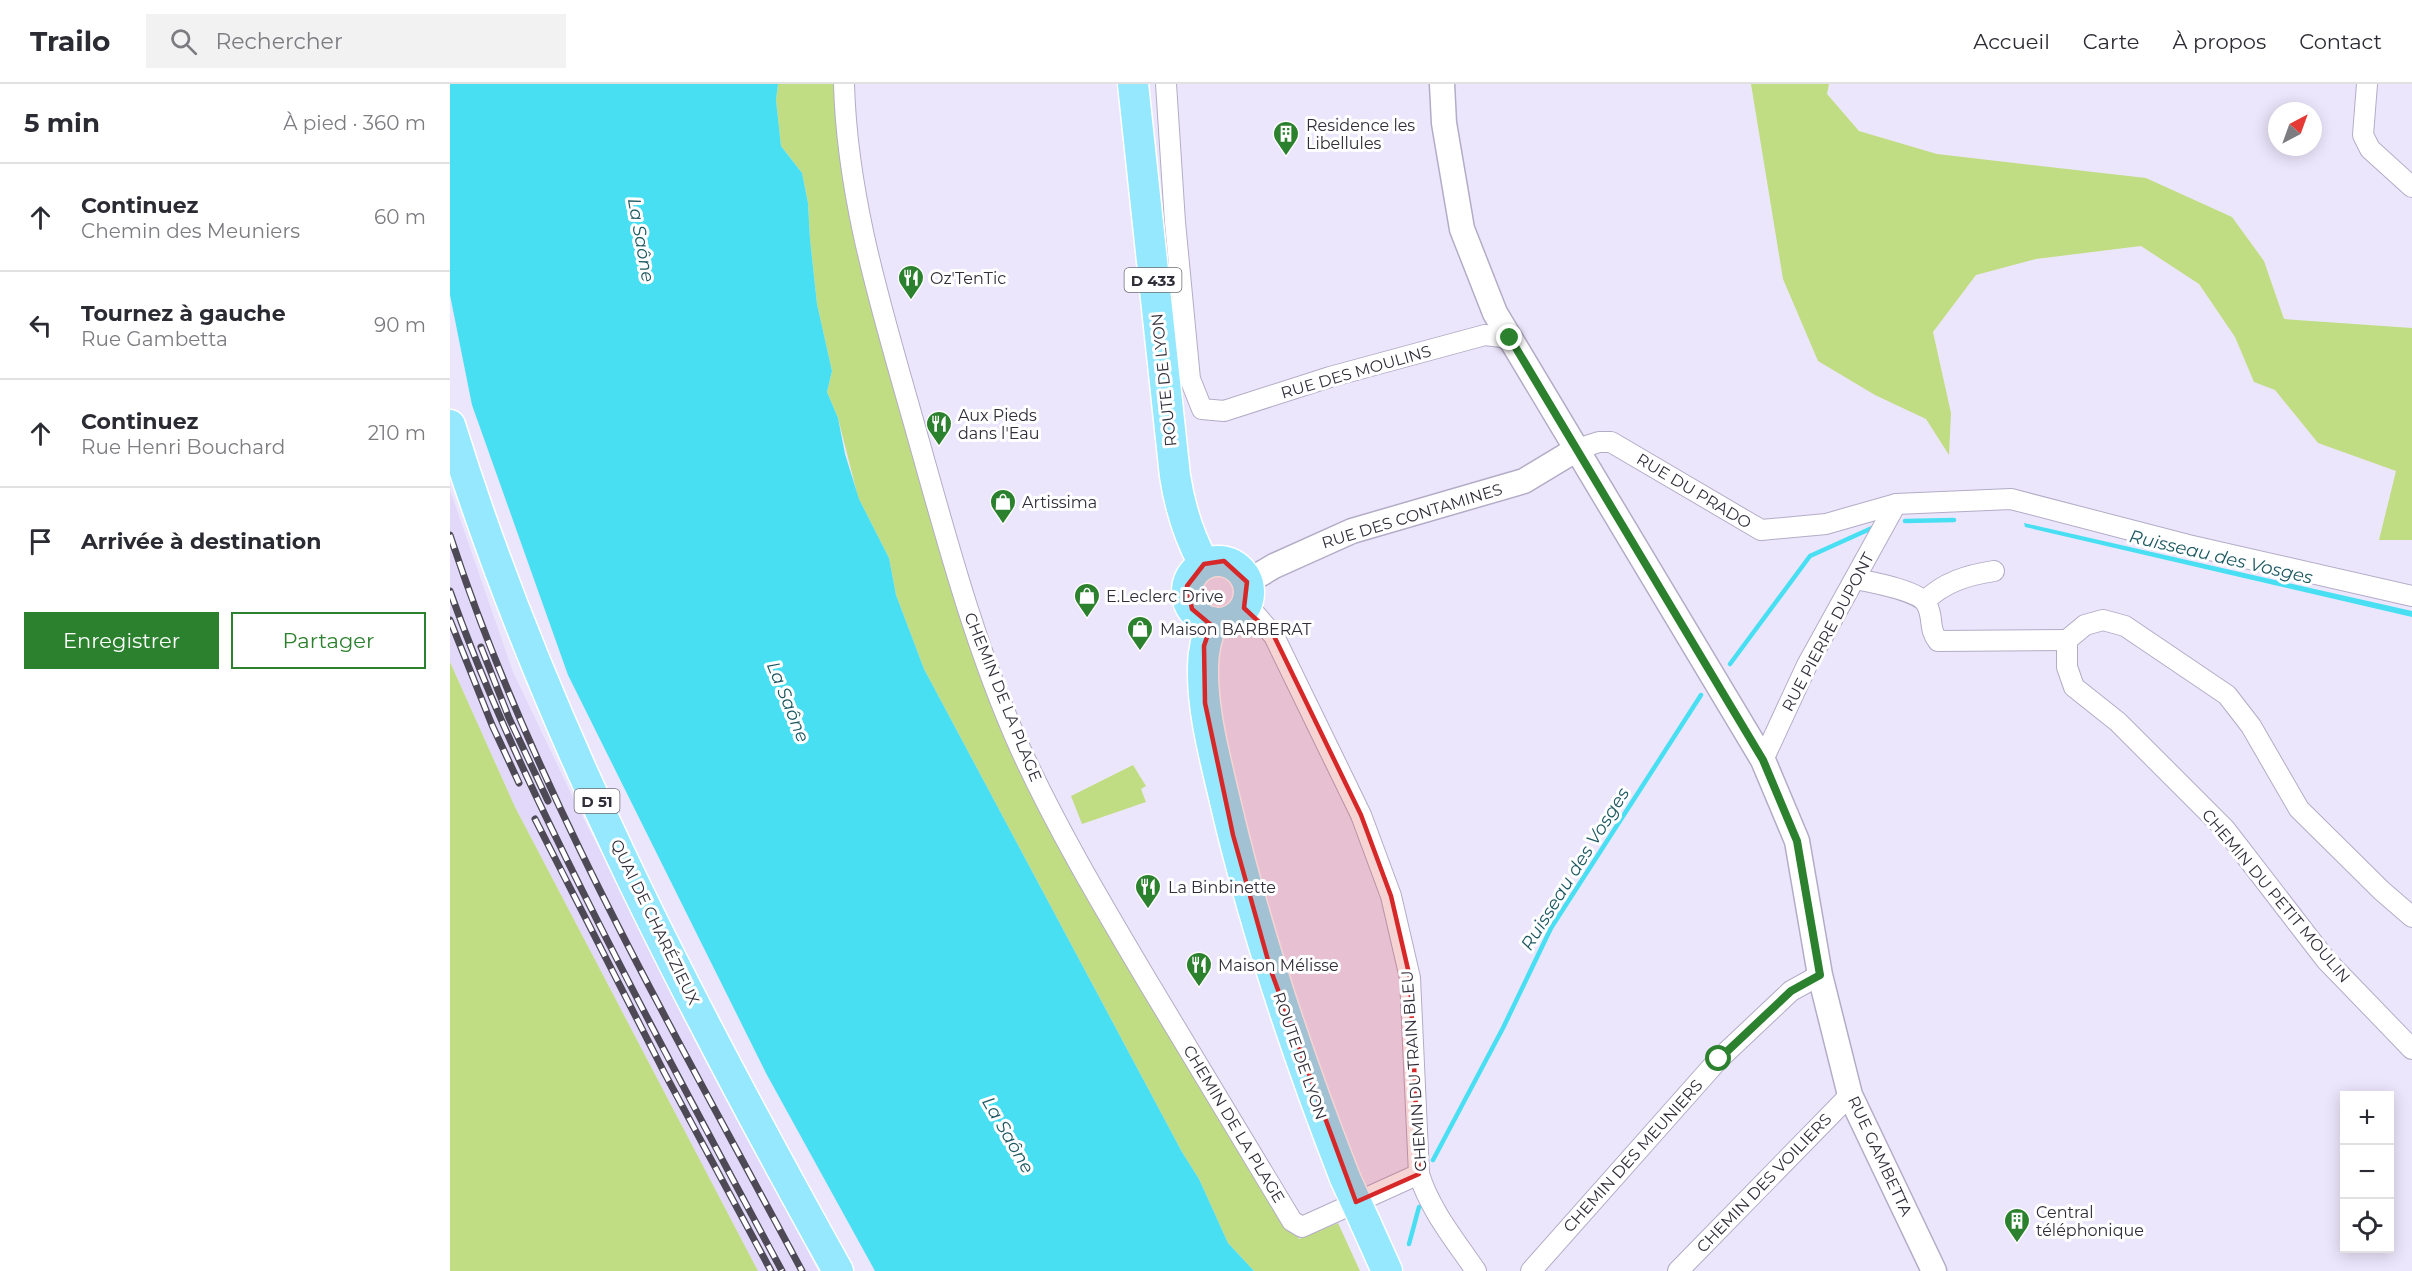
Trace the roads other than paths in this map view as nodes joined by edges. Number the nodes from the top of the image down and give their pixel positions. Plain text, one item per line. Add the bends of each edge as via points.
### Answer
1 (844, 84) edge
2 (1133, 84) edge
3 (1166, 84) edge
4 (1442, 84) edge
5 (2367, 84) edge
6 (2412, 187) edge
7 (1510, 338) junction
8 (450, 425) edge
9 (1577, 449) junction
10 (1896, 504) junction
11 (1204, 564) junction
12 (1994, 571) dead end
13 (1856, 579) junction
14 (1246, 595) junction
15 (2412, 596) edge
16 (1925, 601) junction
17 (1212, 622) junction
18 (2067, 640) junction
19 (1763, 760) junction
20 (2412, 917) edge
21 (1820, 975) junction
22 (2408, 1046) edge
23 (1850, 1095) junction
24 (1419, 1174) junction
25 (838, 1271) edge
26 (1387, 1271) edge
27 (1476, 1271) edge
28 (1531, 1271) edge
29 (1678, 1271) edge
30 (1934, 1271) edge

1 - 24 street, CHEMIN DE LA PLAGE via 845,127 865,246 961,588 990,672 1038,785 1092,887 1292,1221 1302,1227
2 - 11 main road, ROUTE DE LYON / D 433 via 1175,476 1190,537
3 - 7 street, RUE DES MOULINS via 1190,380 1202,409 1224,411 1330,377 1485,335
4 - 7 street, RUE GAMBETTA via 1444,123 1462,229 1495,313
5 - 6 street via 2363,135 2370,149
7 - 9 street, RUE GAMBETTA
8 - 25 main road, QUAI DE CHARÉZIEUX / D 51 via 493,552 577,759 711,1035
9 - 10 street, RUE DU PRADO via 1611,442 1761,530 1826,524
9 - 14 street, RUE DES CONTAMINES via 1524,481 1341,535 1274,566
9 - 19 street, RUE GAMBETTA
10 - 13 street, RUE PIERRE DUPONT
10 - 15 street, RUE DU PRADO via 2010,499
11 - 14 main road via 1224,561 1234,565
11 - 17 main road via 1190,577 1187,596 1197,615
12 - 16 street via 1970,574 1935,591
13 - 16 street via 1892,586
13 - 19 street, RUE PIERRE DUPONT via 1807,665
14 - 17 main road via 1231,620
14 - 24 street, CHEMIN DU TRAIN BLEU via 1256,615 1274,636 1361,815 1391,896 1410,978
16 - 18 street via 1931,632 1938,641
17 - 26 main road, ROUTE DE LYON, bridge via 1204,646 1205,704 1233,835 1271,970 1316,1104
18 - 20 street via 2085,625 2103,620 2125,626 2227,695 2251,726 2299,809
18 - 22 street, CHEMIN DU PETIT MOULIN via 2067,667 2074,687 2118,722 2225,829 2326,960
19 - 21 street, RUE GAMBETTA via 1797,841
21 - 23 street, RUE GAMBETTA
21 - 28 street, CHEMIN DES MEUNIERS via 1791,991 1719,1059
23 - 29 street, CHEMIN DES VOILIERS
23 - 30 street, RUE GAMBETTA
24 - 27 street, CHEMIN DU TRAIN BLEU via 1437,1214

